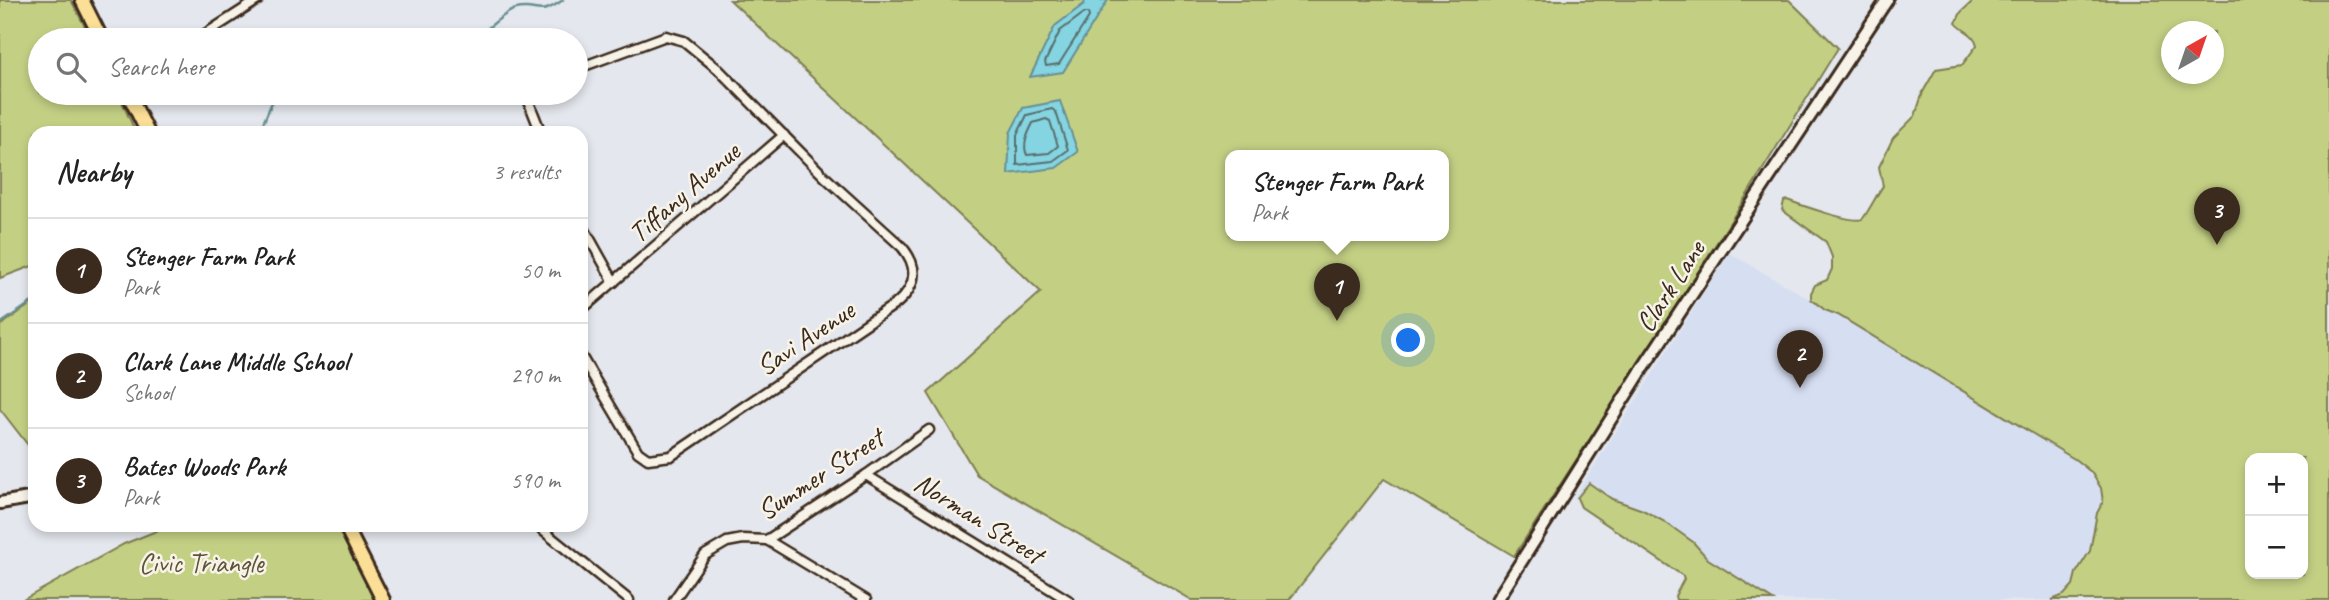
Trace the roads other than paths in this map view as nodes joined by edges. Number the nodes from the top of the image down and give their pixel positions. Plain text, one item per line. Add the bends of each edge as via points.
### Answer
1 (82, 0) edge
2 (258, 0) edge
3 (1887, 0) edge
4 (96, 28) edge
5 (215, 28) edge
6 (588, 65) edge
7 (134, 105) edge
8 (530, 105) edge
9 (144, 126) edge
10 (538, 126) edge
11 (784, 135) junction
12 (588, 236) edge
13 (614, 282) junction
14 (588, 304) edge
15 (588, 368) edge
16 (929, 430) dead end
17 (866, 475) junction
18 (28, 498) edge
19 (0, 503) edge
20 (349, 532) edge
21 (545, 532) edge
22 (767, 540) junction
23 (383, 600) edge
24 (629, 600) edge
25 (674, 600) edge
26 (864, 600) edge
27 (1068, 600) edge
28 (1497, 600) edge

1 - 4 main road
2 - 5 street
3 - 28 main road, Clark Lane via 1650,358
6 - 11 street, Savi Avenue via 666,36 676,37 718,69
7 - 9 main road
8 - 10 street
11 - 13 street, Tiffany Avenue
11 - 15 street, Savi Avenue via 911,258 915,276 905,296 671,456 659,459 648,459 630,442
12 - 13 street
13 - 14 street, Tiffany Avenue
16 - 17 street, Summer Street
17 - 22 street, Summer Street
17 - 27 street, Norman Street
18 - 19 main road
20 - 23 main road
21 - 24 street
22 - 25 street, Summer Street via 727,542 705,555
22 - 26 street

